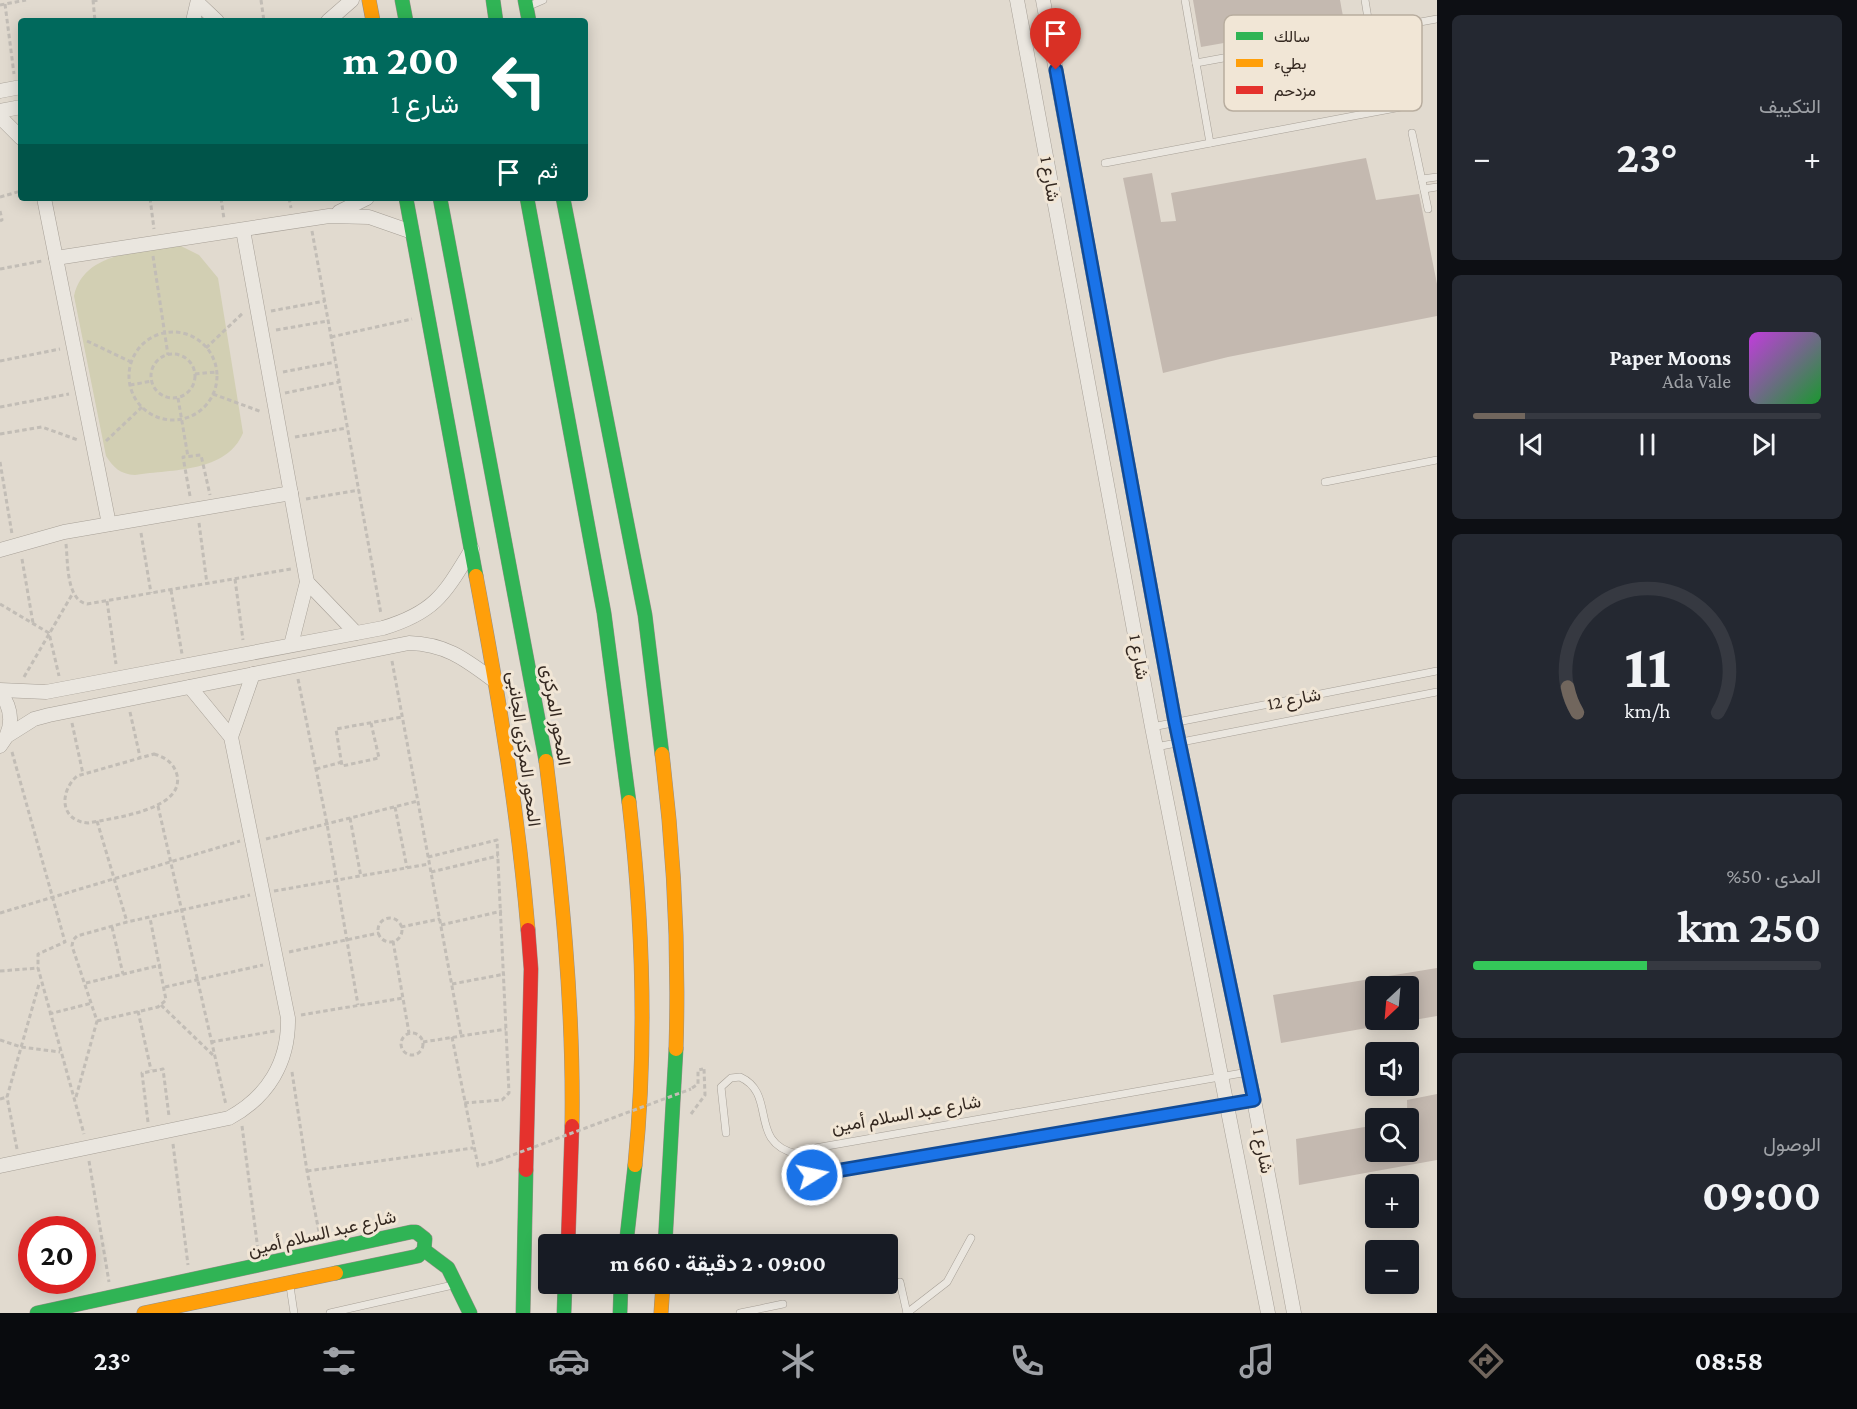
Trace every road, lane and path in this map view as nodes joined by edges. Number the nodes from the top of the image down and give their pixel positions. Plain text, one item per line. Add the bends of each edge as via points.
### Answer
1 (26, 0) edge
2 (93, 0) edge
3 (100, 0) edge
4 (261, 0) edge
5 (352, 0) edge
6 (369, 0) edge
7 (402, 0) edge
8 (493, 0) edge
9 (543, 0) edge
10 (1017, 0) edge
11 (1043, 0) edge
12 (1185, 0) edge
13 (1365, 0) edge
14 (199, 2) edge
15 (5, 4) junction
16 (0, 5) edge
17 (527, 10) edge
18 (1367, 15) edge
19 (95, 18) edge
20 (194, 18) edge
21 (214, 18) edge
22 (264, 18) edge
23 (331, 18) edge
24 (372, 18) edge
25 (405, 18) edge
26 (496, 18) edge
27 (1437, 19) edge
28 (1422, 22) edge
29 (1224, 58) edge
30 (1196, 63) junction
31 (18, 81) edge
32 (18, 87) edge
33 (0, 91) edge
34 (18, 108) edge
35 (0, 111) edge
36 (1380, 111) edge
37 (0, 117) edge
38 (1413, 133) dead end
39 (18, 135) edge
40 (1210, 143) junction
41 (1105, 163) dead end
42 (1437, 177) edge
43 (1422, 179) junction
44 (1437, 188) edge
45 (1424, 189) junction
46 (18, 192) edge
47 (0, 197) edge
48 (46, 201) edge
49 (150, 201) edge
50 (221, 201) edge
51 (362, 201) edge
52 (407, 201) edge
53 (441, 201) edge
54 (529, 201) edge
55 (564, 201) edge
56 (1428, 209) dead end
57 (0, 211) edge
58 (329, 216) junction
59 (310, 219) junction
60 (0, 221) edge
61 (243, 230) junction
62 (226, 232) junction
63 (412, 232) junction
64 (153, 243) junction
65 (56, 258) junction
66 (0, 268) edge
67 (325, 301) junction
68 (257, 307) junction
69 (428, 316) junction
70 (328, 321) junction
71 (166, 333) junction
72 (262, 333) junction
73 (332, 338) junction
74 (73, 340) junction
75 (206, 348) junction
76 (168, 355) junction
77 (0, 361) edge
78 (131, 362) junction
79 (336, 362) junction
80 (216, 372) junction
81 (195, 374) junction
82 (269, 374) junction
83 (152, 381) junction
84 (339, 382) junction
85 (130, 385) junction
86 (83, 391) junction
87 (213, 394) junction
88 (273, 395) junction
89 (178, 398) junction
90 (0, 407) edge
91 (142, 407) junction
92 (277, 417) junction
93 (182, 419) junction
94 (347, 428) junction
95 (0, 434) edge
96 (281, 440) junction
97 (94, 449) junction
98 (188, 457) junction
99 (1437, 460) edge
100 (0, 462) edge
101 (1325, 482) dead end
102 (358, 490) junction
103 (292, 497) junction
104 (213, 506) junction
105 (194, 509) junction
106 (139, 519) junction
107 (109, 524) junction
108 (64, 532) junction
109 (0, 538) edge
110 (17, 543) junction
111 (472, 549) junction
112 (0, 550) edge
113 (304, 567) junction
114 (235, 579) junction
115 (307, 582) junction
116 (207, 584) junction
117 (171, 590) junction
118 (73, 593) junction
119 (151, 593) junction
120 (107, 601) junction
121 (0, 604) edge
122 (33, 624) junction
123 (383, 628) junction
124 (49, 633) junction
125 (356, 633) junction
126 (291, 645) junction
127 (389, 647) junction
128 (245, 653) junction
129 (184, 665) junction
130 (295, 666) junction
131 (1437, 671) edge
132 (253, 674) junction
133 (118, 677) junction
134 (496, 682) junction
135 (190, 687) junction
136 (62, 689) junction
137 (0, 691) edge
138 (1437, 692) edge
139 (15, 693) junction
140 (127, 699) junction
141 (69, 711) junction
142 (402, 717) junction
143 (1175, 722) junction
144 (371, 723) junction
145 (1152, 727) junction
146 (231, 737) junction
147 (4, 741) edge
148 (1180, 743) junction
149 (1156, 747) junction
150 (140, 757) junction
151 (342, 762) junction
152 (316, 769) junction
153 (83, 774) junction
154 (418, 801) junction
155 (158, 806) junction
156 (395, 807) junction
157 (350, 818) junction
158 (97, 821) junction
159 (327, 824) junction
160 (252, 840) junction
161 (498, 856) junction
162 (428, 857) junction
163 (171, 862) junction
164 (429, 864) junction
165 (407, 868) junction
166 (431, 872) junction
167 (361, 877) junction
168 (115, 878) junction
169 (335, 881) junction
170 (263, 893) junction
171 (52, 898) junction
172 (182, 910) junction
173 (502, 911) junction
174 (0, 913) edge
175 (150, 917) junction
176 (440, 919) junction
177 (127, 922) junction
178 (441, 925) junction
179 (112, 927) junction
180 (401, 927) junction
181 (379, 933) junction
182 (346, 940) junction
183 (393, 941) junction
184 (276, 958) junction
185 (161, 965) junction
186 (38, 968) junction
187 (0, 971) edge
188 (123, 974) junction
189 (504, 974) junction
190 (198, 980) junction
191 (39, 982) junction
192 (87, 983) junction
193 (452, 984) junction
194 (165, 987) junction
195 (402, 998) junction
196 (92, 1003) junction
197 (162, 1005) junction
198 (358, 1005) junction
199 (138, 1011) junction
200 (49, 1014) junction
201 (97, 1021) junction
202 (288, 1029) junction
203 (506, 1029) junction
204 (409, 1033) junction
205 (461, 1035) junction
206 (452, 1037) junction
207 (0, 1040) edge
208 (212, 1042) junction
209 (423, 1042) junction
210 (21, 1047) junction
211 (60, 1052) junction
212 (215, 1056) junction
213 (151, 1070) junction
214 (1248, 1072) junction
215 (1221, 1077) junction
216 (705, 1095) dead end
217 (7, 1097) junction
218 (0, 1099) edge
219 (76, 1099) junction
220 (1254, 1100) junction
221 (464, 1102) junction
222 (1227, 1104) junction
223 (234, 1115) junction
224 (171, 1132) junction
225 (726, 1133) dead end
226 (150, 1136) junction
227 (473, 1148) junction
228 (87, 1149) junction
229 (797, 1154) junction
230 (19, 1162) junction
231 (0, 1166) edge
232 (307, 1172) junction
233 (568, 1234) edge
234 (627, 1234) edge
235 (666, 1234) edge
236 (971, 1238) dead end
237 (424, 1250) junction
238 (323, 1252) junction
239 (260, 1266) junction
240 (190, 1281) junction
241 (900, 1282) dead end
242 (289, 1283) junction
243 (457, 1285) junction
244 (565, 1294) edge
245 (621, 1294) edge
246 (662, 1294) edge
247 (111, 1298) junction
248 (783, 1304) dead end
249 (62, 1310) edge
250 (37, 1313) edge
251 (144, 1313) edge
252 (294, 1313) edge
253 (330, 1313) edge
254 (470, 1313) edge
255 (523, 1313) edge
256 (564, 1313) edge
257 (620, 1313) edge
258 (661, 1313) edge
259 (740, 1313) edge
260 (907, 1313) edge
261 (1268, 1313) edge
262 (1294, 1313) edge

1 - 15 path
2 - 3 path
2 - 19 path
4 - 22 path
5 - 23 street
6 - 24 main road
7 - 25 main road
8 - 26 main road
9 - 17 lane
10 - 145 street, شارع 1
11 - 143 street, شارع 1
12 - 30 lane
13 - 18 lane
14 - 20 street
14 - 21 street
15 - 16 path
15 - 31 path
27 - 28 lane
29 - 30 lane
30 - 40 lane
32 - 33 street
34 - 35 street
36 - 40 lane
37 - 39 street
38 - 43 lane
40 - 41 lane
42 - 43 lane
43 - 45 lane
44 - 45 lane
45 - 56 lane
46 - 47 path
48 - 65 street
49 - 64 path
50 - 62 path
51 - 58 street
52 - 63 main road, المحور المركزى الجانبى
53 - 233 main road, المحور المركزى via 542,733 553,818 569,982 572,1122
54 - 234 main road via 608,633 633,827 643,1036
55 - 235 main road via 645,615 669,814 677,1026
57 - 60 path
58 - 59 street
58 - 63 street via 369,217
59 - 61 street
59 - 67 path
61 - 62 street
61 - 68 street
62 - 64 street
63 - 69 main road, المحور المركزى الجانبى
64 - 65 street
64 - 71 path
65 - 66 path
65 - 74 street
67 - 68 path
67 - 70 path
68 - 72 street
68 - 75 path
69 - 73 path
69 - 111 main road, المحور المركزى الجانبى
70 - 72 path
70 - 73 path
71 - 75 path via 188,335
71 - 76 path
71 - 78 path via 144,343
72 - 82 street
73 - 79 path
74 - 77 path
74 - 78 path
74 - 86 street
75 - 80 path
76 - 81 path via 186,359
76 - 83 path via 153,368
78 - 85 path
79 - 82 path
79 - 84 path
80 - 81 path
80 - 87 path
81 - 89 path via 193,386
82 - 88 street
83 - 85 path
83 - 89 path via 159,393
84 - 88 path
84 - 94 path
85 - 91 path
86 - 90 path
86 - 97 street
87 - 92 path
87 - 93 path via 201,410
88 - 92 street
89 - 93 path
91 - 93 path via 160,418
91 - 97 path
92 - 96 street
93 - 98 path
94 - 96 path
94 - 102 path
95 - 97 path via 42,427
96 - 103 street
97 - 107 street
98 - 104 path via 201,455
98 - 105 path via 183,457
99 - 101 lane
100 - 110 path
102 - 103 path
102 - 123 path
103 - 104 street
103 - 113 street
104 - 105 street
105 - 106 street
105 - 116 path
106 - 107 street
106 - 119 path
107 - 108 street
108 - 110 street
108 - 118 path
109 - 110 street
110 - 112 street
110 - 122 path
111 - 123 street via 449,587 430,608
111 - 134 main road, المحور المركزى الجانبى
113 - 114 path
113 - 115 street
114 - 116 path
114 - 128 path
115 - 125 street
115 - 126 street
116 - 117 path
117 - 119 path
117 - 129 path
118 - 120 path via 81,603
118 - 124 path
119 - 120 path
120 - 133 path
121 - 122 path
122 - 124 path
123 - 125 street
124 - 136 path
124 - 139 path
125 - 126 street
126 - 128 street
127 - 130 street
127 - 134 street via 418,643 448,649
127 - 142 path
128 - 129 street
129 - 133 street
130 - 132 street
130 - 152 path
131 - 143 lane, شارع 12
132 - 135 street
132 - 146 street
133 - 136 street
134 - 255 main road, المحور المركزى الجانبى via 521,851 531,969
135 - 140 street
135 - 146 street
136 - 139 street
137 - 139 street
137 - 147 street via 10,712
138 - 148 lane, شارع 12
140 - 141 street
140 - 150 path
141 - 147 street via 34,719
141 - 153 path
142 - 144 path
142 - 154 path
143 - 145 lane, شارع 12
143 - 148 street, شارع 1
144 - 151 path via 336,729
144 - 151 path via 379,758 342,766
145 - 149 street, شارع 1
146 - 160 street
147 - 171 path
148 - 149 lane, شارع 12
148 - 214 street, شارع 1
149 - 215 street, شارع 1
150 - 153 path
150 - 155 path via 163,756 177,773 174,793
151 - 152 path
152 - 159 path
153 - 158 path via 68,786 65,808 76,821
154 - 156 path
154 - 162 path
155 - 158 path
155 - 163 path
156 - 157 path
156 - 165 path
157 - 159 path
157 - 167 path
158 - 168 path
159 - 160 path
159 - 169 path
160 - 163 path
160 - 170 street
161 - 162 path via 497,840
161 - 166 path
161 - 173 path
162 - 164 path
163 - 168 path
163 - 172 path
164 - 165 path
164 - 166 path
165 - 167 path
166 - 176 path
167 - 169 path
168 - 171 path
168 - 177 path
169 - 170 path
169 - 182 path
170 - 172 path
170 - 184 street
171 - 174 path
171 - 186 path via 65,942 38,954
172 - 175 path
172 - 190 path
173 - 178 path
173 - 189 path
175 - 177 path
175 - 185 path
176 - 178 path
176 - 180 path
177 - 179 path
178 - 193 path
179 - 188 path
179 - 192 path via 73,940
180 - 181 path via 396,920 386,918 379,924
180 - 183 path
181 - 182 path
181 - 183 path via 384,940
182 - 184 path
182 - 198 path
183 - 195 path
184 - 190 path
184 - 202 street
185 - 188 path
185 - 194 path
186 - 187 path
186 - 191 path
188 - 192 path
189 - 193 path
189 - 203 path
190 - 194 path
190 - 208 path
191 - 200 path
191 - 210 path
192 - 196 path
193 - 205 path
194 - 197 path via 166,1000
195 - 198 path
195 - 204 path
196 - 200 path
196 - 201 path
197 - 199 path
197 - 212 path
198 - 202 path
199 - 201 path
199 - 213 path
200 - 211 path
201 - 219 path
202 - 208 path
202 - 223 street via 282,1062 272,1082 258,1099
202 - 232 path
203 - 205 path
203 - 221 path via 508,1095 502,1100
204 - 209 path via 418,1034
204 - 209 path via 401,1045 406,1053 420,1052
205 - 206 path
206 - 209 path
206 - 221 path
207 - 210 path
208 - 212 path
210 - 211 path
210 - 217 path
211 - 219 path
212 - 223 path
213 - 224 path via 163,1069
213 - 226 path via 142,1073
214 - 215 lane, شارع عبد السلام أمين
214 - 220 street, شارع 1
215 - 222 street, شارع 1
215 - 229 lane, شارع عبد السلام أمين
216 - 227 path, bridge via 704,1069 698,1070 698,1084 691,1089 499,1160 478,1166
217 - 218 path
217 - 230 path
219 - 228 path
220 - 222 lane
220 - 262 street, شارع 1
221 - 227 path
222 - 229 lane via 812,1175 799,1172
222 - 261 street, شارع 1
223 - 224 street
223 - 239 path
224 - 226 street
224 - 240 path
225 - 229 lane via 721,1087 731,1078 740,1077 760,1095 772,1141
226 - 228 street
227 - 232 path
228 - 230 street
228 - 247 path
230 - 231 street
232 - 238 path
236 - 260 lane via 946,1282
237 - 238 main road, شارع عبد السلام أمين via 421,1235 411,1232
237 - 242 main road via 414,1257
237 - 243 main road via 448,1268
238 - 239 main road, شارع عبد السلام أمين
239 - 240 main road, شارع عبد السلام أمين
240 - 247 main road, شارع عبد السلام أمين
241 - 260 lane
242 - 251 main road
242 - 252 lane
243 - 253 lane
243 - 254 main road
244 - 256 main road
245 - 257 main road
246 - 258 main road
247 - 249 main road, شارع عبد السلام أمين
248 - 259 lane
249 - 250 main road, شارع عبد السلام أمين

